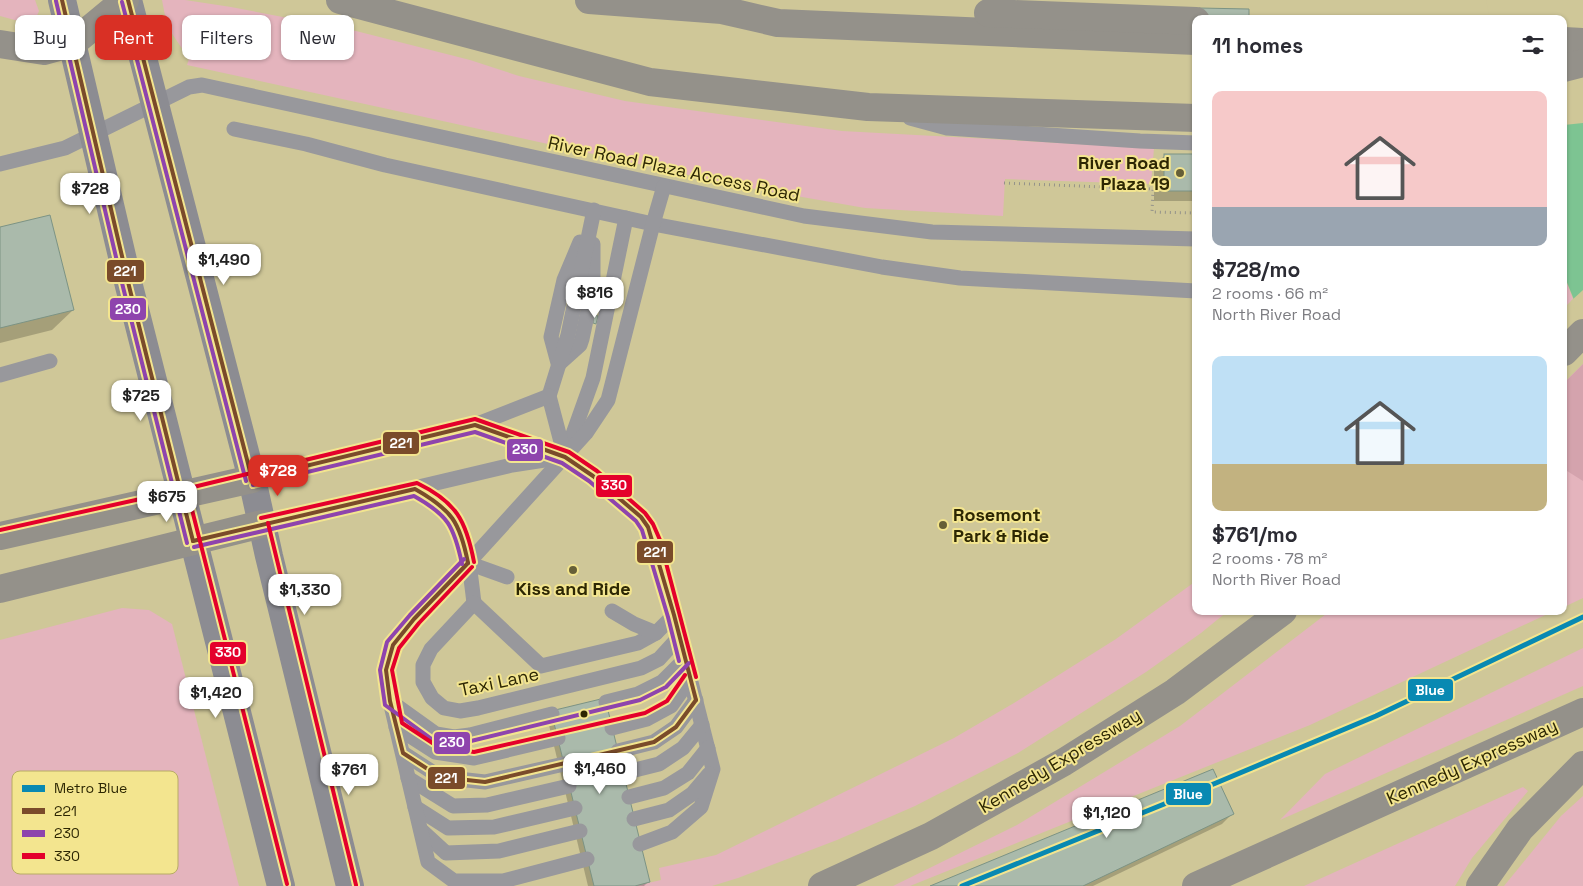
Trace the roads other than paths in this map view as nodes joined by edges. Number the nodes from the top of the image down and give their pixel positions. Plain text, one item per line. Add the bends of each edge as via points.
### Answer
1 (62, 0) edge
2 (126, 0) edge
3 (340, 0) edge
4 (589, 0) edge
5 (722, 10) junction
6 (66, 15) edge
7 (1192, 21) edge
8 (85, 34) edge
9 (1192, 41) edge
10 (1567, 42) edge
11 (1583, 42) edge
12 (0, 44) edge
13 (15, 46) edge
14 (77, 60) edge
15 (1583, 63) edge
16 (1567, 67) edge
17 (156, 104) junction
18 (868, 106) junction
19 (1192, 118) edge
20 (234, 129) dead end
21 (93, 134) junction
22 (1192, 143) edge
23 (0, 164) edge
24 (664, 186) junction
25 (594, 210) junction
26 (626, 218) junction
27 (653, 224) junction
28 (1192, 239) edge
29 (1192, 291) edge
30 (1583, 333) edge
31 (1567, 349) edge
32 (50, 361) dead end
33 (558, 365) junction
34 (1, 370) edge
35 (549, 396) junction
36 (475, 425) junction
37 (565, 456) junction
38 (252, 479) junction
39 (415, 489) junction
40 (182, 496) junction
41 (262, 524) junction
42 (0, 536) edge
43 (193, 541) junction
44 (468, 563) junction
45 (508, 577) dead end
46 (0, 589) edge
47 (474, 603) junction
48 (612, 611) dead end
49 (674, 615) junction
50 (1278, 615) edge
51 (656, 632) junction
52 (680, 636) junction
53 (685, 659) junction
54 (690, 679) junction
55 (696, 700) junction
56 (390, 701) junction
57 (606, 702) dead end
58 (1583, 712) edge
59 (552, 714) dead end
60 (702, 726) junction
61 (396, 727) junction
62 (612, 728) dead end
63 (558, 738) dead end
64 (708, 748) junction
65 (618, 751) dead end
66 (403, 753) junction
67 (564, 764) dead end
68 (1583, 765) edge
69 (713, 769) junction
70 (623, 773) dead end
71 (408, 778) junction
72 (569, 786) dead end
73 (629, 797) dead end
74 (415, 806) junction
75 (575, 808) dead end
76 (634, 819) dead end
77 (421, 830) junction
78 (580, 832) dead end
79 (640, 844) dead end
80 (587, 859) dead end
81 (281, 886) edge
82 (350, 886) edge
83 (822, 886) edge
84 (1196, 886) edge
85 (1480, 886) edge

1 - 6 main road
2 - 8 highway
2 - 17 main road
3 - 18 highway via 650,82
4 - 5 highway
5 - 7 highway via 780,5
5 - 9 highway via 778,23
10 - 11 highway
12 - 13 highway
14 - 21 main road
15 - 16 highway
17 - 21 lane, River Road Plaza Access Road
17 - 24 lane, River Road Plaza Access Road via 189,87 202,85
17 - 38 main road
18 - 19 highway
18 - 22 lane via 947,128
20 - 25 lane
21 - 23 lane, River Road Plaza Access Road via 66,148
21 - 40 main road
24 - 27 lane
24 - 28 lane, River Road Plaza Access Road via 804,216 932,232
25 - 26 lane
25 - 33 lane via 564,280 551,337
25 - 33 lane via 593,287 582,339 580,345
26 - 27 lane
26 - 37 lane via 593,378
27 - 29 lane via 882,267 960,278
27 - 37 lane via 608,400 586,433
30 - 31 highway
32 - 34 lane
33 - 35 lane
35 - 36 lane
35 - 37 lane
36 - 37 lane
36 - 38 lane
37 - 39 lane via 512,465
37 - 44 lane
37 - 49 lane via 641,517 654,542
38 - 40 highway
38 - 41 main road
39 - 41 lane
39 - 44 lane via 436,502 455,521
40 - 42 highway
40 - 43 main road
41 - 43 highway
41 - 82 main road
43 - 46 highway
43 - 81 main road
44 - 45 lane
44 - 47 lane
44 - 56 lane via 393,644 386,670
47 - 51 lane via 541,666 638,643
47 - 52 lane, Taxi Lane via 431,649 423,665 423,682 432,698 444,708 460,711 478,708 642,668 659,659
48 - 51 lane
49 - 51 lane
49 - 52 lane
50 - 83 highway, Kennedy Expressway via 1175,692 1064,762 931,836
52 - 53 lane
53 - 54 lane
53 - 57 lane via 662,682 638,694
54 - 55 lane
54 - 62 lane via 671,706 647,719
55 - 60 lane
55 - 65 lane via 676,727 654,742
56 - 59 lane via 436,734 454,737
56 - 61 lane
58 - 84 highway, Kennedy Expressway
60 - 64 lane
60 - 70 lane via 682,748 659,764
61 - 63 lane via 435,752 474,758
61 - 66 lane
64 - 69 lane
64 - 73 lane via 688,773 664,788
66 - 67 lane via 440,776 485,782
66 - 71 lane
68 - 85 highway via 1520,829
69 - 76 lane via 692,794 669,810
69 - 79 lane via 701,807 672,832
71 - 72 lane via 453,806 487,805
71 - 74 lane
74 - 75 lane via 448,828 494,827
74 - 77 lane
77 - 78 lane via 446,853 499,851
77 - 80 lane via 428,862 454,881 503,880

